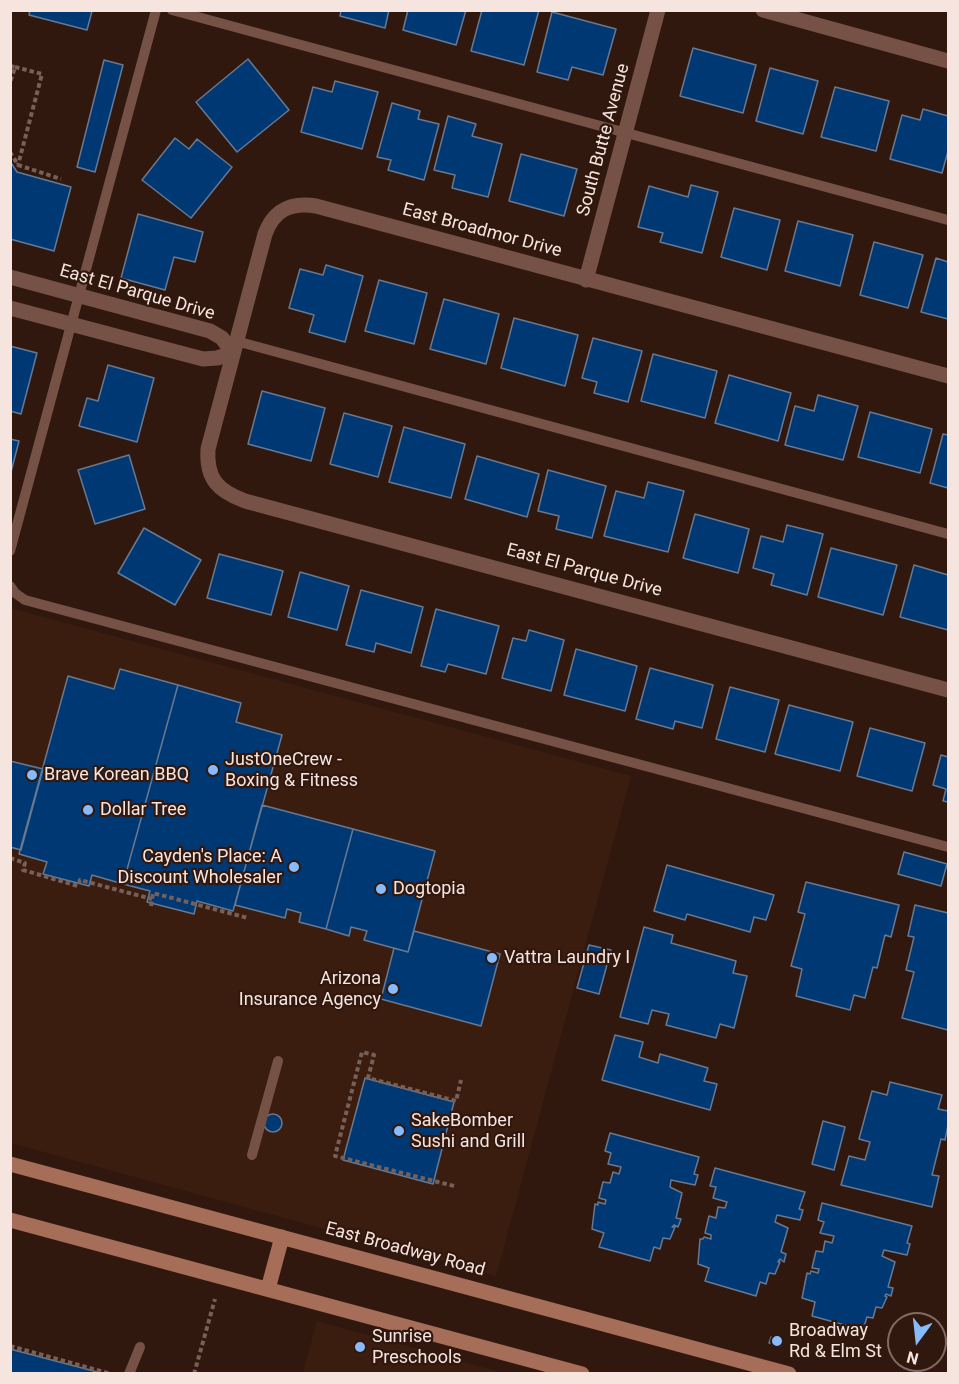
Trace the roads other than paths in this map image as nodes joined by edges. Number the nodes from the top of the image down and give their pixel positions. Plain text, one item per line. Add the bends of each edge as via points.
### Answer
1 (156, 10) edge
2 (172, 10) edge
3 (658, 10) edge
4 (763, 10) edge
5 (948, 60) edge
6 (626, 133) junction
7 (948, 220) edge
8 (10, 277) edge
9 (586, 280) junction
10 (80, 296) junction
11 (10, 308) edge
12 (72, 325) junction
13 (234, 347) junction
14 (948, 376) edge
15 (214, 482) joint
16 (948, 534) edge
17 (10, 551) edge
18 (10, 586) edge
19 (948, 690) edge
20 (948, 847) edge
21 (278, 1061) dead end
22 (252, 1155) dead end
23 (10, 1164) edge
24 (10, 1220) edge
25 (282, 1237) junction
26 (268, 1289) junction
27 (140, 1347) dead end
28 (129, 1374) edge
29 (582, 1374) edge
30 (789, 1374) edge

1 - 10 lane
2 - 6 lane
3 - 6 street, South Butte Avenue
4 - 5 street
6 - 7 lane
6 - 9 street, South Butte Avenue
8 - 10 street, East El Parque Drive
9 - 13 street, East Broadmor Drive via 316,206 294,205 275,214 269,224
9 - 14 street, East Broadmor Drive
10 - 12 lane
10 - 13 street, East El Parque Drive via 210,331
11 - 12 street
12 - 13 street via 202,359 217,358
12 - 17 lane
13 - 15 street, East Broadmor Drive via 208,449 207,462
13 - 16 lane
15 - 19 street, East El Parque Drive via 245,501
18 - 20 lane via 25,600
21 - 22 lane
23 - 25 main road, East Broadway Road
24 - 26 main road
25 - 26 main road
25 - 30 main road, East Broadway Road
26 - 29 main road
27 - 28 lane

